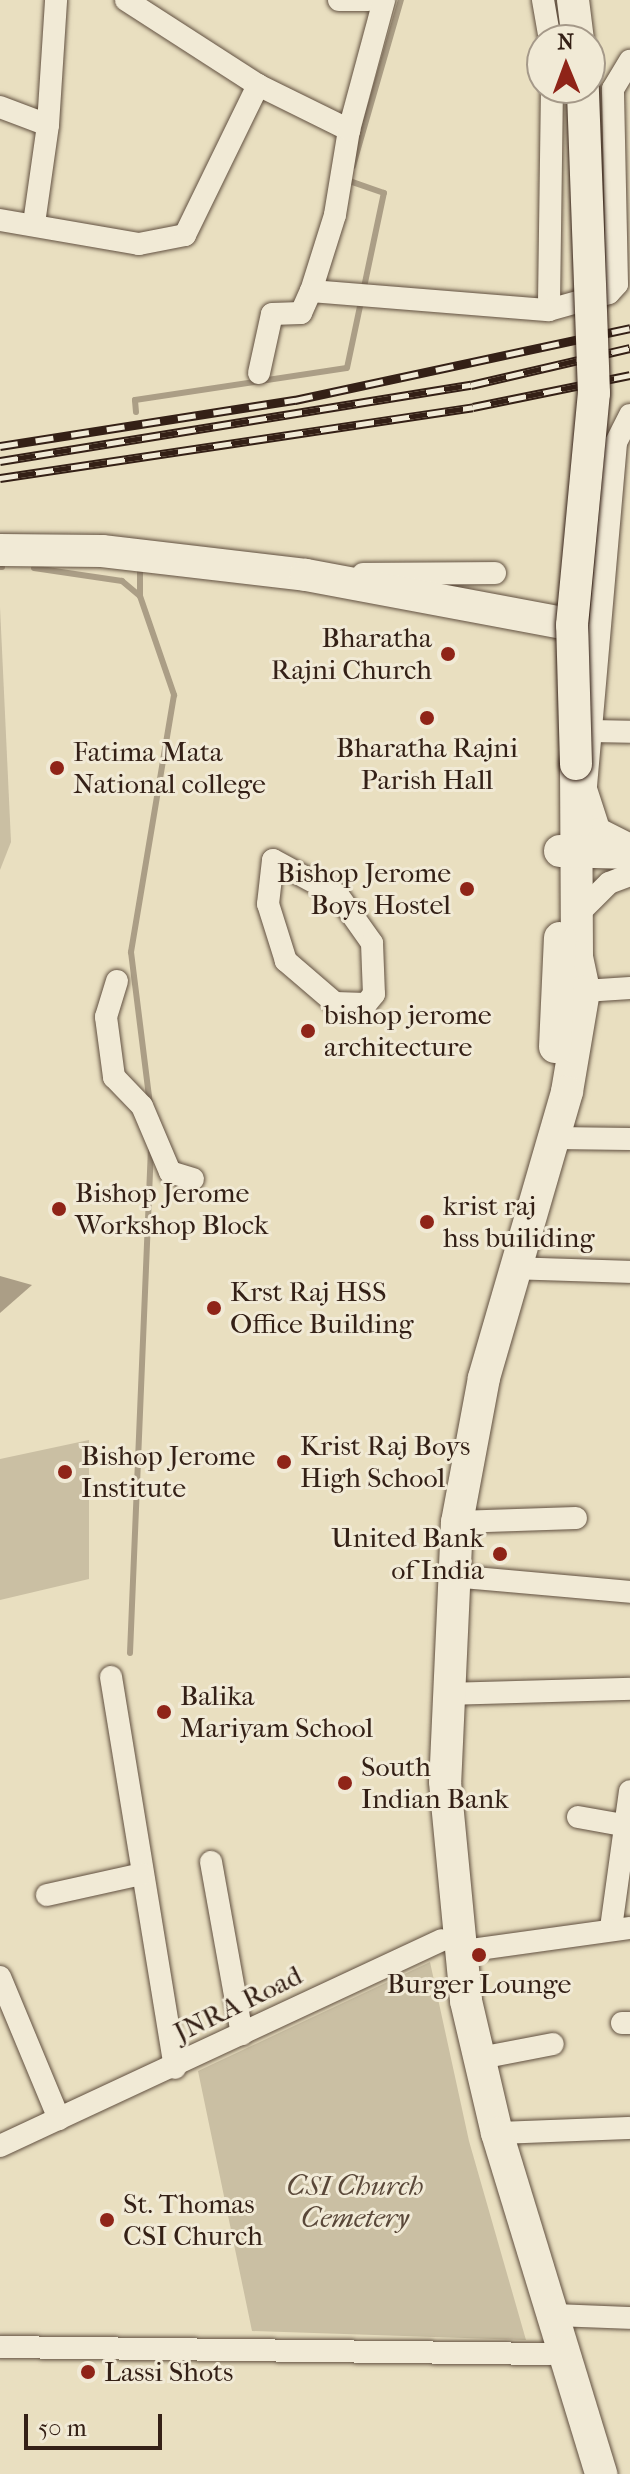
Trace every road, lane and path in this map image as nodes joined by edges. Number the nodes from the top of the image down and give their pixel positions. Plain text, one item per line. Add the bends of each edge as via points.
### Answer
1 (56, 0) edge
2 (126, 0) edge
3 (339, 0) edge
4 (368, 0) edge
5 (384, 0) edge
6 (543, 0) edge
7 (573, 0) edge
8 (547, 24) edge
9 (576, 24) edge
10 (630, 61) edge
11 (258, 85) junction
12 (552, 104) edge
13 (584, 104) edge
14 (0, 107) edge
15 (48, 125) junction
16 (349, 130) junction
17 (0, 220) edge
18 (34, 223) junction
19 (311, 291) junction
20 (549, 310) junction
21 (259, 373) dead end
22 (630, 415) edge
23 (0, 550) edge
24 (495, 573) dead end
25 (306, 575) junction
26 (572, 625) junction
27 (591, 731) junction
28 (630, 732) edge
29 (630, 845) edge
30 (570, 852) junction
31 (630, 853) edge
32 (273, 860) joint
33 (630, 875) edge
34 (578, 914) junction
35 (117, 981) dead end
36 (630, 988) edge
37 (584, 991) junction
38 (555, 1138) junction
39 (630, 1139) edge
40 (193, 1179) dead end
41 (512, 1268) junction
42 (630, 1272) edge
43 (576, 1518) dead end
44 (457, 1522) junction
45 (452, 1576) junction
46 (630, 1592) edge
47 (111, 1677) dead end
48 (630, 1689) edge
49 (447, 1694) junction
50 (630, 1791) edge
51 (578, 1817) dead end
52 (623, 1825) junction
53 (211, 1862) dead end
54 (142, 1874) junction
55 (47, 1895) dead end
56 (621, 1928) edge
57 (449, 1946) junction
58 (0, 1977) edge
59 (242, 2034) junction
60 (553, 2044) dead end
61 (480, 2058) junction
62 (175, 2068) junction
63 (59, 2119) junction
64 (630, 2128) edge
65 (497, 2133) junction
66 (0, 2146) edge
67 (553, 2315) junction
68 (630, 2318) edge
69 (0, 2347) edge
70 (550, 2354) junction
71 (586, 2474) edge
72 (601, 2474) edge

1 - 15 street
2 - 11 street
3 - 4 street
5 - 16 street
6 - 8 street
7 - 9 main road
10 - 20 street via 613,89 617,284 609,293
11 - 16 street
11 - 18 street via 185,235 139,244
12 - 20 street
13 - 26 main road, bridge via 594,393
14 - 15 street
15 - 18 street
16 - 19 street via 335,215
17 - 18 street
19 - 20 street
19 - 21 street via 301,313 272,314
22 - 27 street via 616,443
23 - 25 main road via 102,551
24 - 25 street
25 - 26 main road
26 - 30 main road, bridge via 576,764
27 - 28 street
27 - 29 street via 589,814 599,829
30 - 31 main road
30 - 34 main road
30 - 57 main road via 559,1031 475,1332 441,1513 430,1639 430,1796
32 - 32 street via 338,895 372,943 374,994 366,1004 335,1003 286,961 268,904
33 - 34 street via 609,883
34 - 37 main road
35 - 40 street via 106,1017 114,1077 142,1106 170,1172
36 - 37 street
37 - 38 main road
38 - 39 street
38 - 41 main road
41 - 42 street
41 - 44 main road
43 - 44 street
44 - 45 main road
45 - 46 street
45 - 49 main road
47 - 54 street
48 - 49 street
49 - 57 main road
50 - 52 street
51 - 52 street
52 - 56 street
53 - 59 street
54 - 55 street
54 - 62 street
56 - 57 street, JNRA Road
57 - 59 street, JNRA Road
57 - 61 main road
57 - 70 main road via 479,2144
58 - 63 street
59 - 62 street, JNRA Road
60 - 61 street
61 - 65 main road
62 - 63 street, JNRA Road
63 - 66 street, JNRA Road
64 - 65 street
65 - 67 main road
67 - 68 street
67 - 72 main road
69 - 70 street
70 - 71 main road

